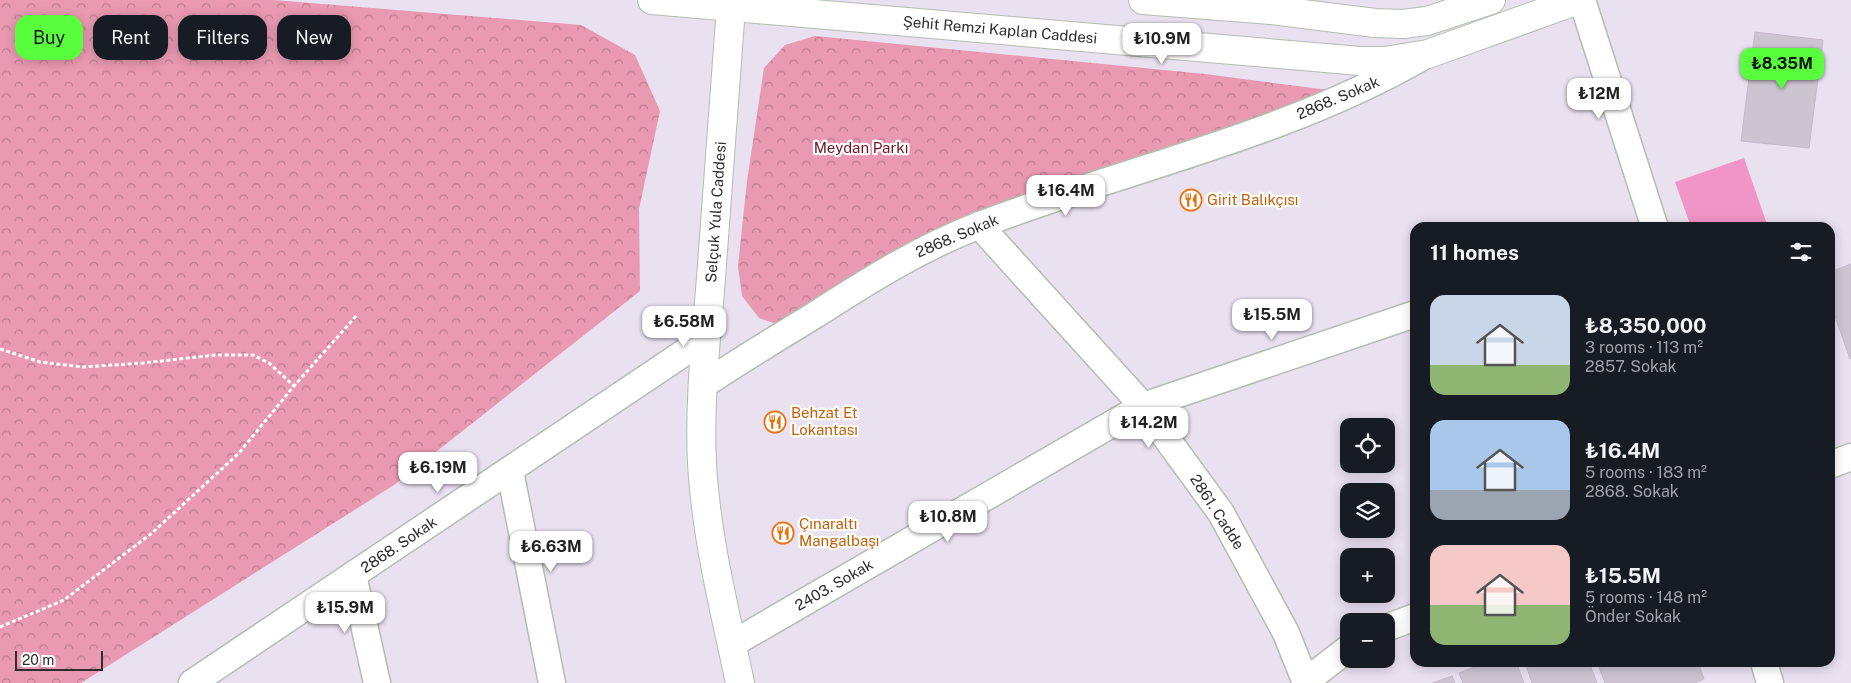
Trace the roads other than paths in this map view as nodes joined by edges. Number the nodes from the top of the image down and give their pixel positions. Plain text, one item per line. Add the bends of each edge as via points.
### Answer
1 (652, 0) edge
2 (1144, 0) edge
3 (1300, 0) edge
4 (1491, 0) edge
5 (1580, 0) edge
6 (732, 3) edge
7 (1271, 10) junction
8 (1428, 54) junction
9 (1653, 222) edge
10 (979, 225) junction
11 (1410, 316) edge
12 (706, 338) junction
13 (703, 385) junction
14 (1143, 406) junction
15 (1851, 458) edge
16 (1835, 463) edge
17 (510, 471) junction
18 (353, 575) junction
19 (1410, 619) edge
20 (1395, 625) edge
21 (732, 644) junction
22 (1340, 655) edge
23 (1765, 667) edge
24 (1306, 682) edge
25 (192, 683) edge
26 (377, 683) edge
27 (552, 683) edge
28 (740, 683) edge
29 (1770, 683) edge

1 - 6 main road, Şehit Remzi Kaplan Caddesi
2 - 7 main road
3 - 7 street
4 - 7 main road via 1427,21 1404,24
5 - 8 main road, Şehit Remzi Kaplan Caddesi
5 - 9 street
6 - 8 main road, Şehit Remzi Kaplan Caddesi via 1360,61 1385,61
6 - 12 main road, Selçuk Yula Caddesi
8 - 10 street, 2868. Sokak via 1387,76 1293,117
10 - 13 street, 2868. Sokak via 882,272
10 - 14 street, 2861. Cadde
11 - 14 street, 2403. Sokak
12 - 13 main road, Selçuk Yula Caddesi
12 - 17 street, 2868. Sokak
13 - 21 main road, Selçuk Yula Caddesi via 702,456 706,502
14 - 21 street, 2403. Sokak
14 - 24 street, 2861. Cadde via 1221,513 1286,633
15 - 16 street
17 - 18 street, 2868. Sokak
17 - 27 street
18 - 25 street, 2868. Sokak
18 - 26 street
19 - 20 street
21 - 28 main road, Selçuk Yula Caddesi
22 - 24 street
23 - 29 street

